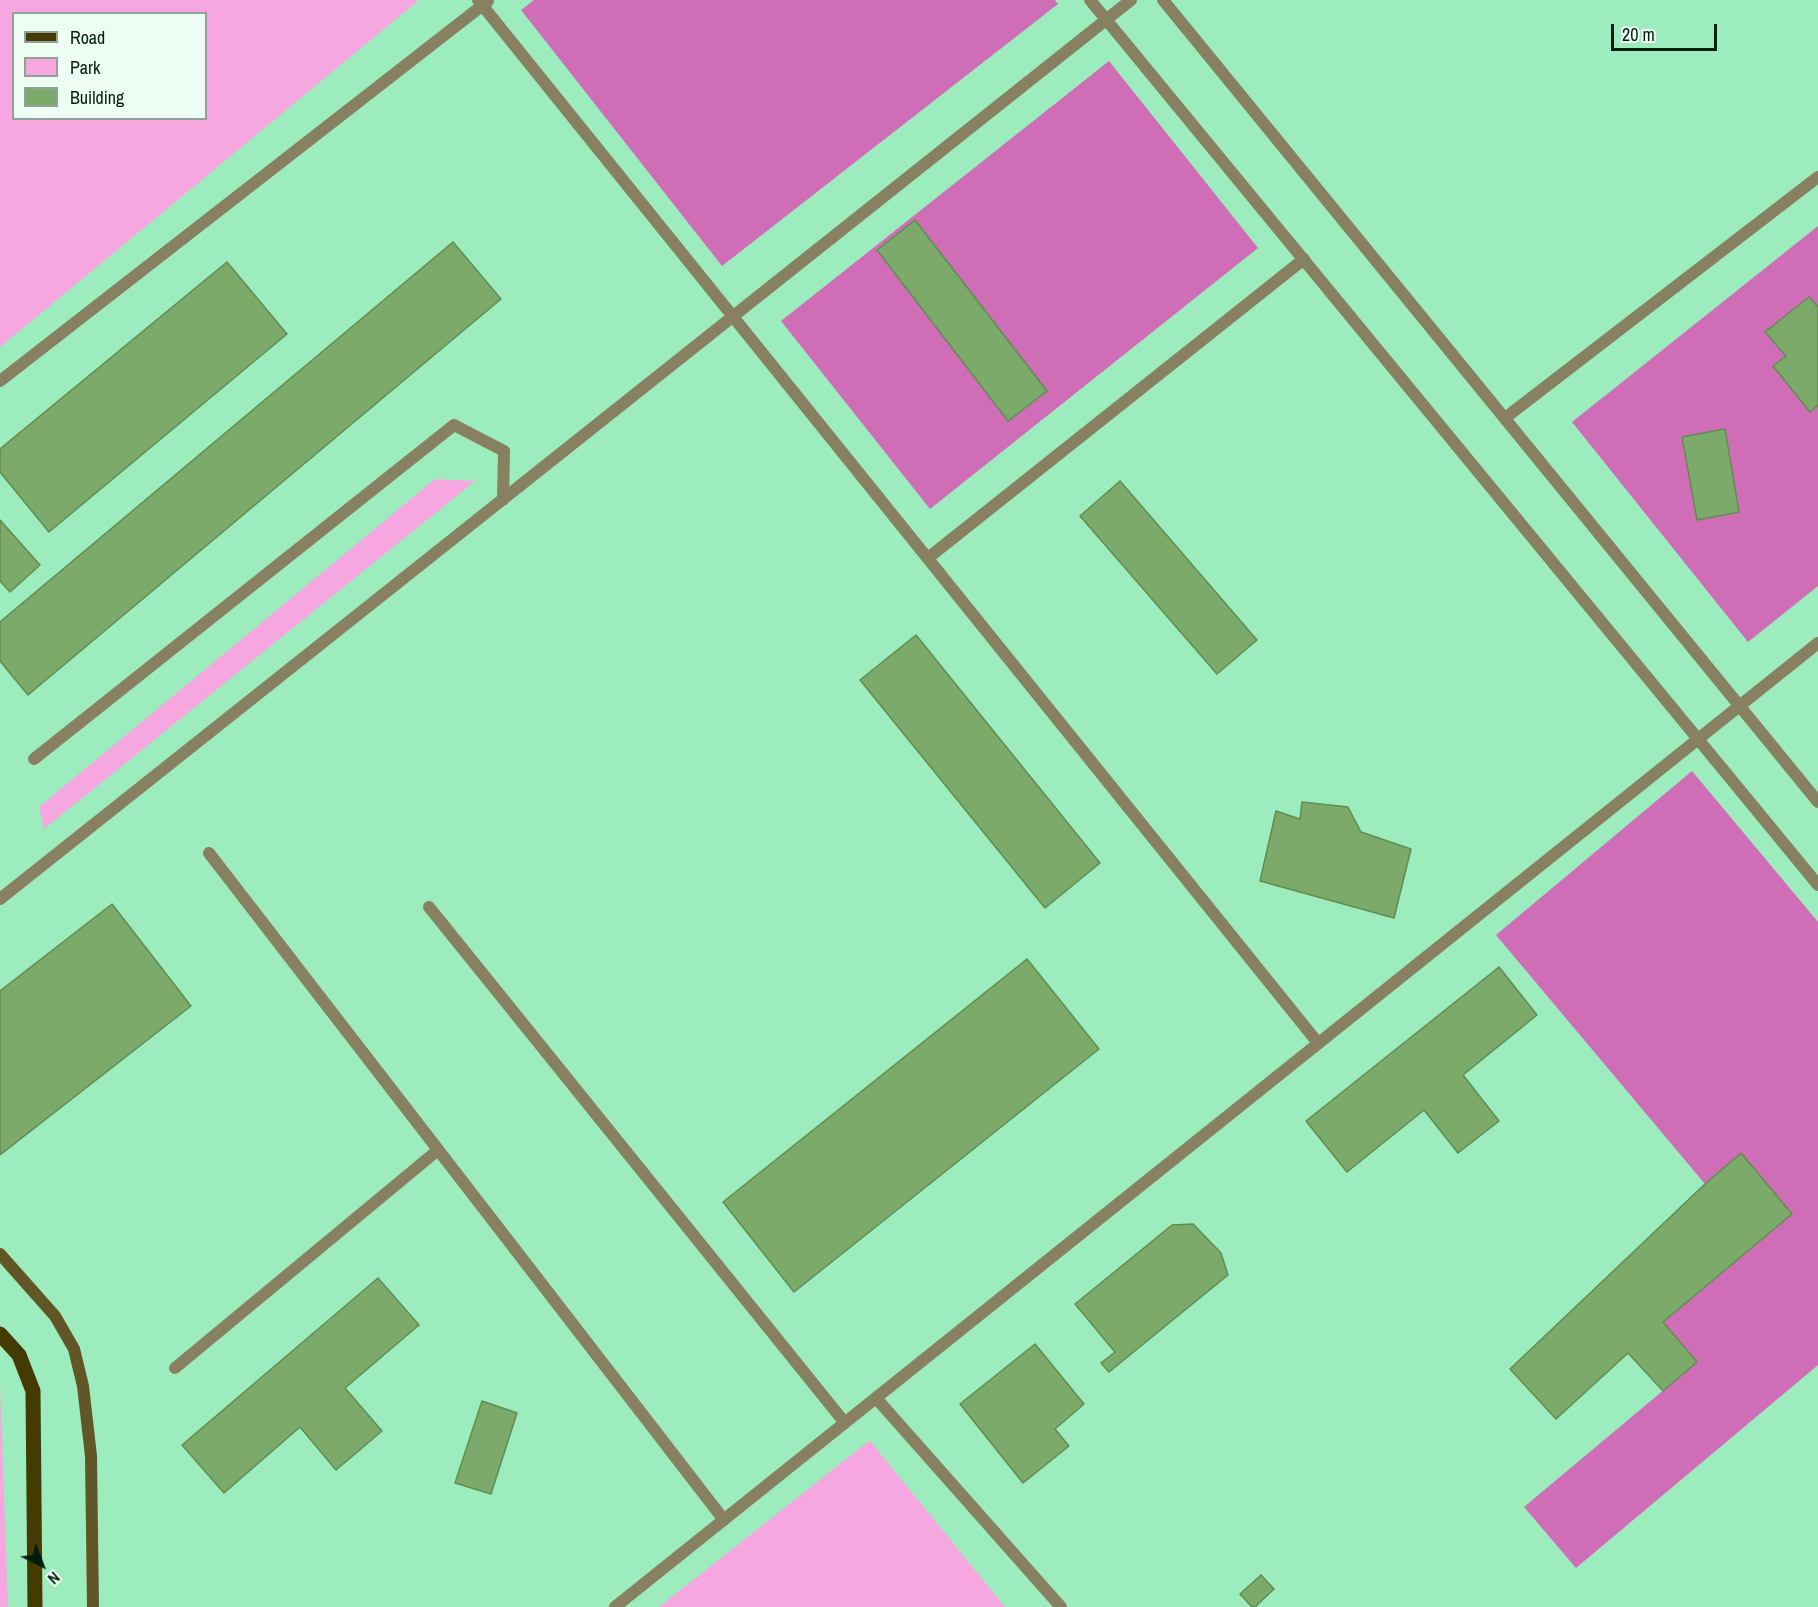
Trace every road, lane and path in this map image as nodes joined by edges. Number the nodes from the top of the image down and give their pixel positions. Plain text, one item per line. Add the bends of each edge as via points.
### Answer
1 (1090, 0) edge
2 (1131, 0) edge
3 (1163, 0) edge
4 (483, 2) edge
5 (1106, 20) junction
6 (1818, 177) edge
7 (1304, 259) junction
8 (733, 316) junction
9 (0, 381) edge
10 (1505, 418) junction
11 (503, 500) junction
12 (928, 558) junction
13 (1818, 643) edge
14 (1740, 706) junction
15 (1698, 739) junction
16 (34, 759) dead end
17 (1818, 802) edge
18 (209, 853) dead end
19 (1818, 885) edge
20 (0, 899) edge
21 (429, 907) dead end
22 (1318, 1043) junction
23 (438, 1150) junction
24 (0, 1254) edge
25 (0, 1334) edge
26 (175, 1368) dead end
27 (876, 1398) junction
28 (845, 1423) junction
29 (724, 1520) junction
30 (35, 1607) edge
31 (93, 1607) edge
32 (615, 1607) edge
33 (1061, 1607) edge

1 - 5 lane
2 - 5 lane
3 - 10 lane
4 - 8 lane
4 - 9 lane
5 - 7 lane
5 - 8 lane
6 - 10 lane
7 - 12 lane
7 - 15 lane
8 - 11 lane
8 - 12 lane
10 - 14 lane
11 - 16 lane via 504,452 454,425
11 - 20 lane
12 - 22 lane
13 - 14 lane
14 - 15 lane
14 - 17 lane
15 - 19 lane
15 - 22 lane
18 - 23 lane
21 - 28 lane
22 - 27 lane
23 - 26 lane
23 - 29 lane
24 - 31 main road via 55,1316 74,1349 92,1456
25 - 30 main road via 19,1355 33,1391
27 - 28 lane
27 - 33 lane
28 - 29 lane
29 - 32 lane

